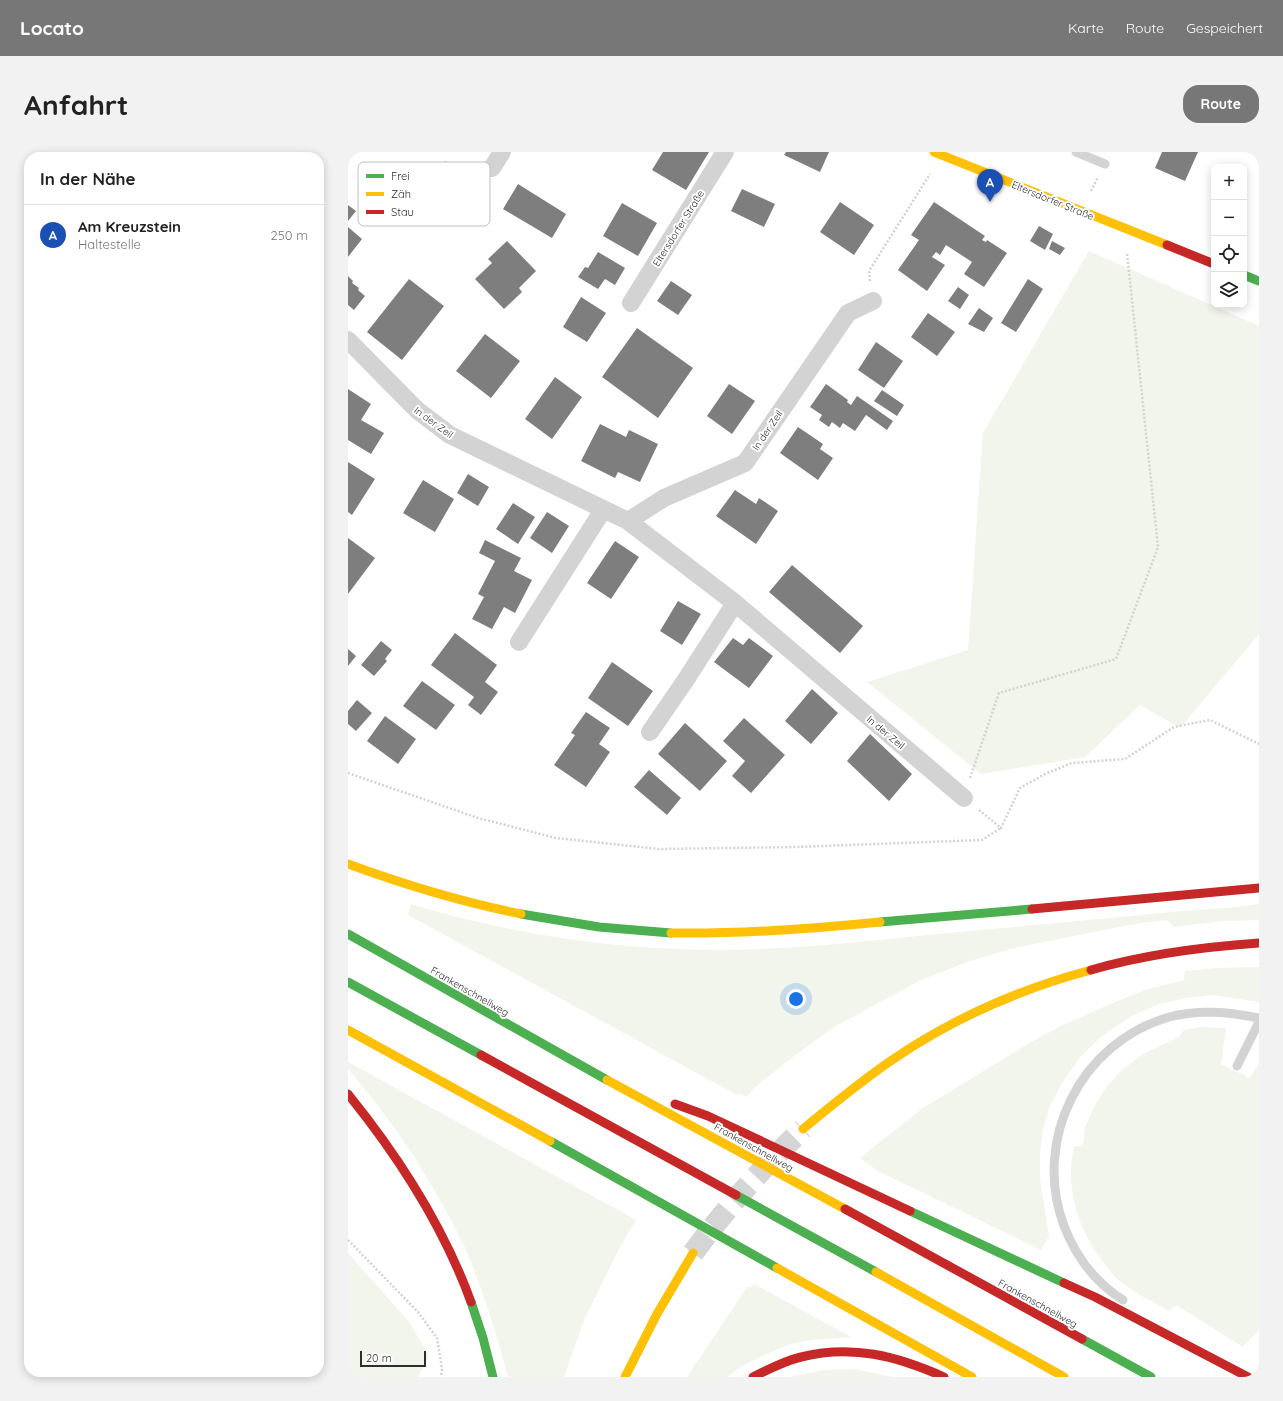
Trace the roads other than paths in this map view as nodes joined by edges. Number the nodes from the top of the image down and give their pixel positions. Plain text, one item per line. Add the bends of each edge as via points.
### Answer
1 (502, 152) edge
2 (725, 152) edge
3 (1076, 152) edge
4 (938, 154) edge
5 (1105, 164) road end
6 (492, 168) dead end
7 (1211, 263) edge
8 (1247, 277) edge
9 (1259, 281) edge
10 (873, 301) road end
11 (631, 303) dead end
12 (348, 340) edge
13 (603, 510) junction
14 (628, 521) junction
15 (734, 603) junction
16 (519, 642) dead end
17 (650, 732) dead end
18 (964, 798) road end
19 (348, 864) edge
20 (1259, 888) edge
21 (348, 934) edge
22 (1259, 943) edge
23 (348, 982) edge
24 (1259, 1018) edge
25 (1259, 1022) edge
26 (348, 1030) edge
27 (1237, 1066) dead end
28 (584, 1068) junction
29 (348, 1094) edge
30 (803, 1129) tunnel mouth
31 (693, 1253) tunnel mouth
32 (1222, 1363) junction
33 (1255, 1368) dead end
34 (492, 1377) edge
35 (625, 1377) edge
36 (753, 1377) edge
37 (944, 1377) edge
38 (972, 1377) edge
39 (1064, 1377) edge
40 (1151, 1377) edge
41 (1247, 1377) edge

1 - 6 street
2 - 11 street, Eltersdorfer Straße
3 - 5 lane
4 - 7 main road, Eltersdorfer Straße
8 - 9 main road
10 - 14 street, In der Zeil via 848,312 745,463 664,498
12 - 13 street, In der Zeil via 417,410 450,435
13 - 14 street, In der Zeil
13 - 16 street
14 - 15 street, In der Zeil
15 - 17 street
15 - 18 street, In der Zeil
19 - 20 main road via 451,898 530,917 577,925 682,934 817,928
21 - 28 main road, Frankenschnellweg
22 - 30 main road via 1205,947 1142,957 1080,973 1019,994 961,1020 905,1052 852,1088
23 - 39 main road
24 - 32 lane via 1222,1012 1192,1013 1169,1017 1128,1036 1109,1050 1079,1084 1060,1125 1055,1148 1055,1193 1060,1216 1079,1257 1109,1292
25 - 27 lane
26 - 38 main road
28 - 32 main road via 715,1120 1088,1294
28 - 40 main road, Frankenschnellweg
29 - 34 main road via 387,1143 442,1235 469,1297 486,1346
31 - 35 main road via 662,1304
32 - 41 main road
33 - 41 main road
36 - 37 main road via 789,1360 836,1351 860,1351 896,1357

